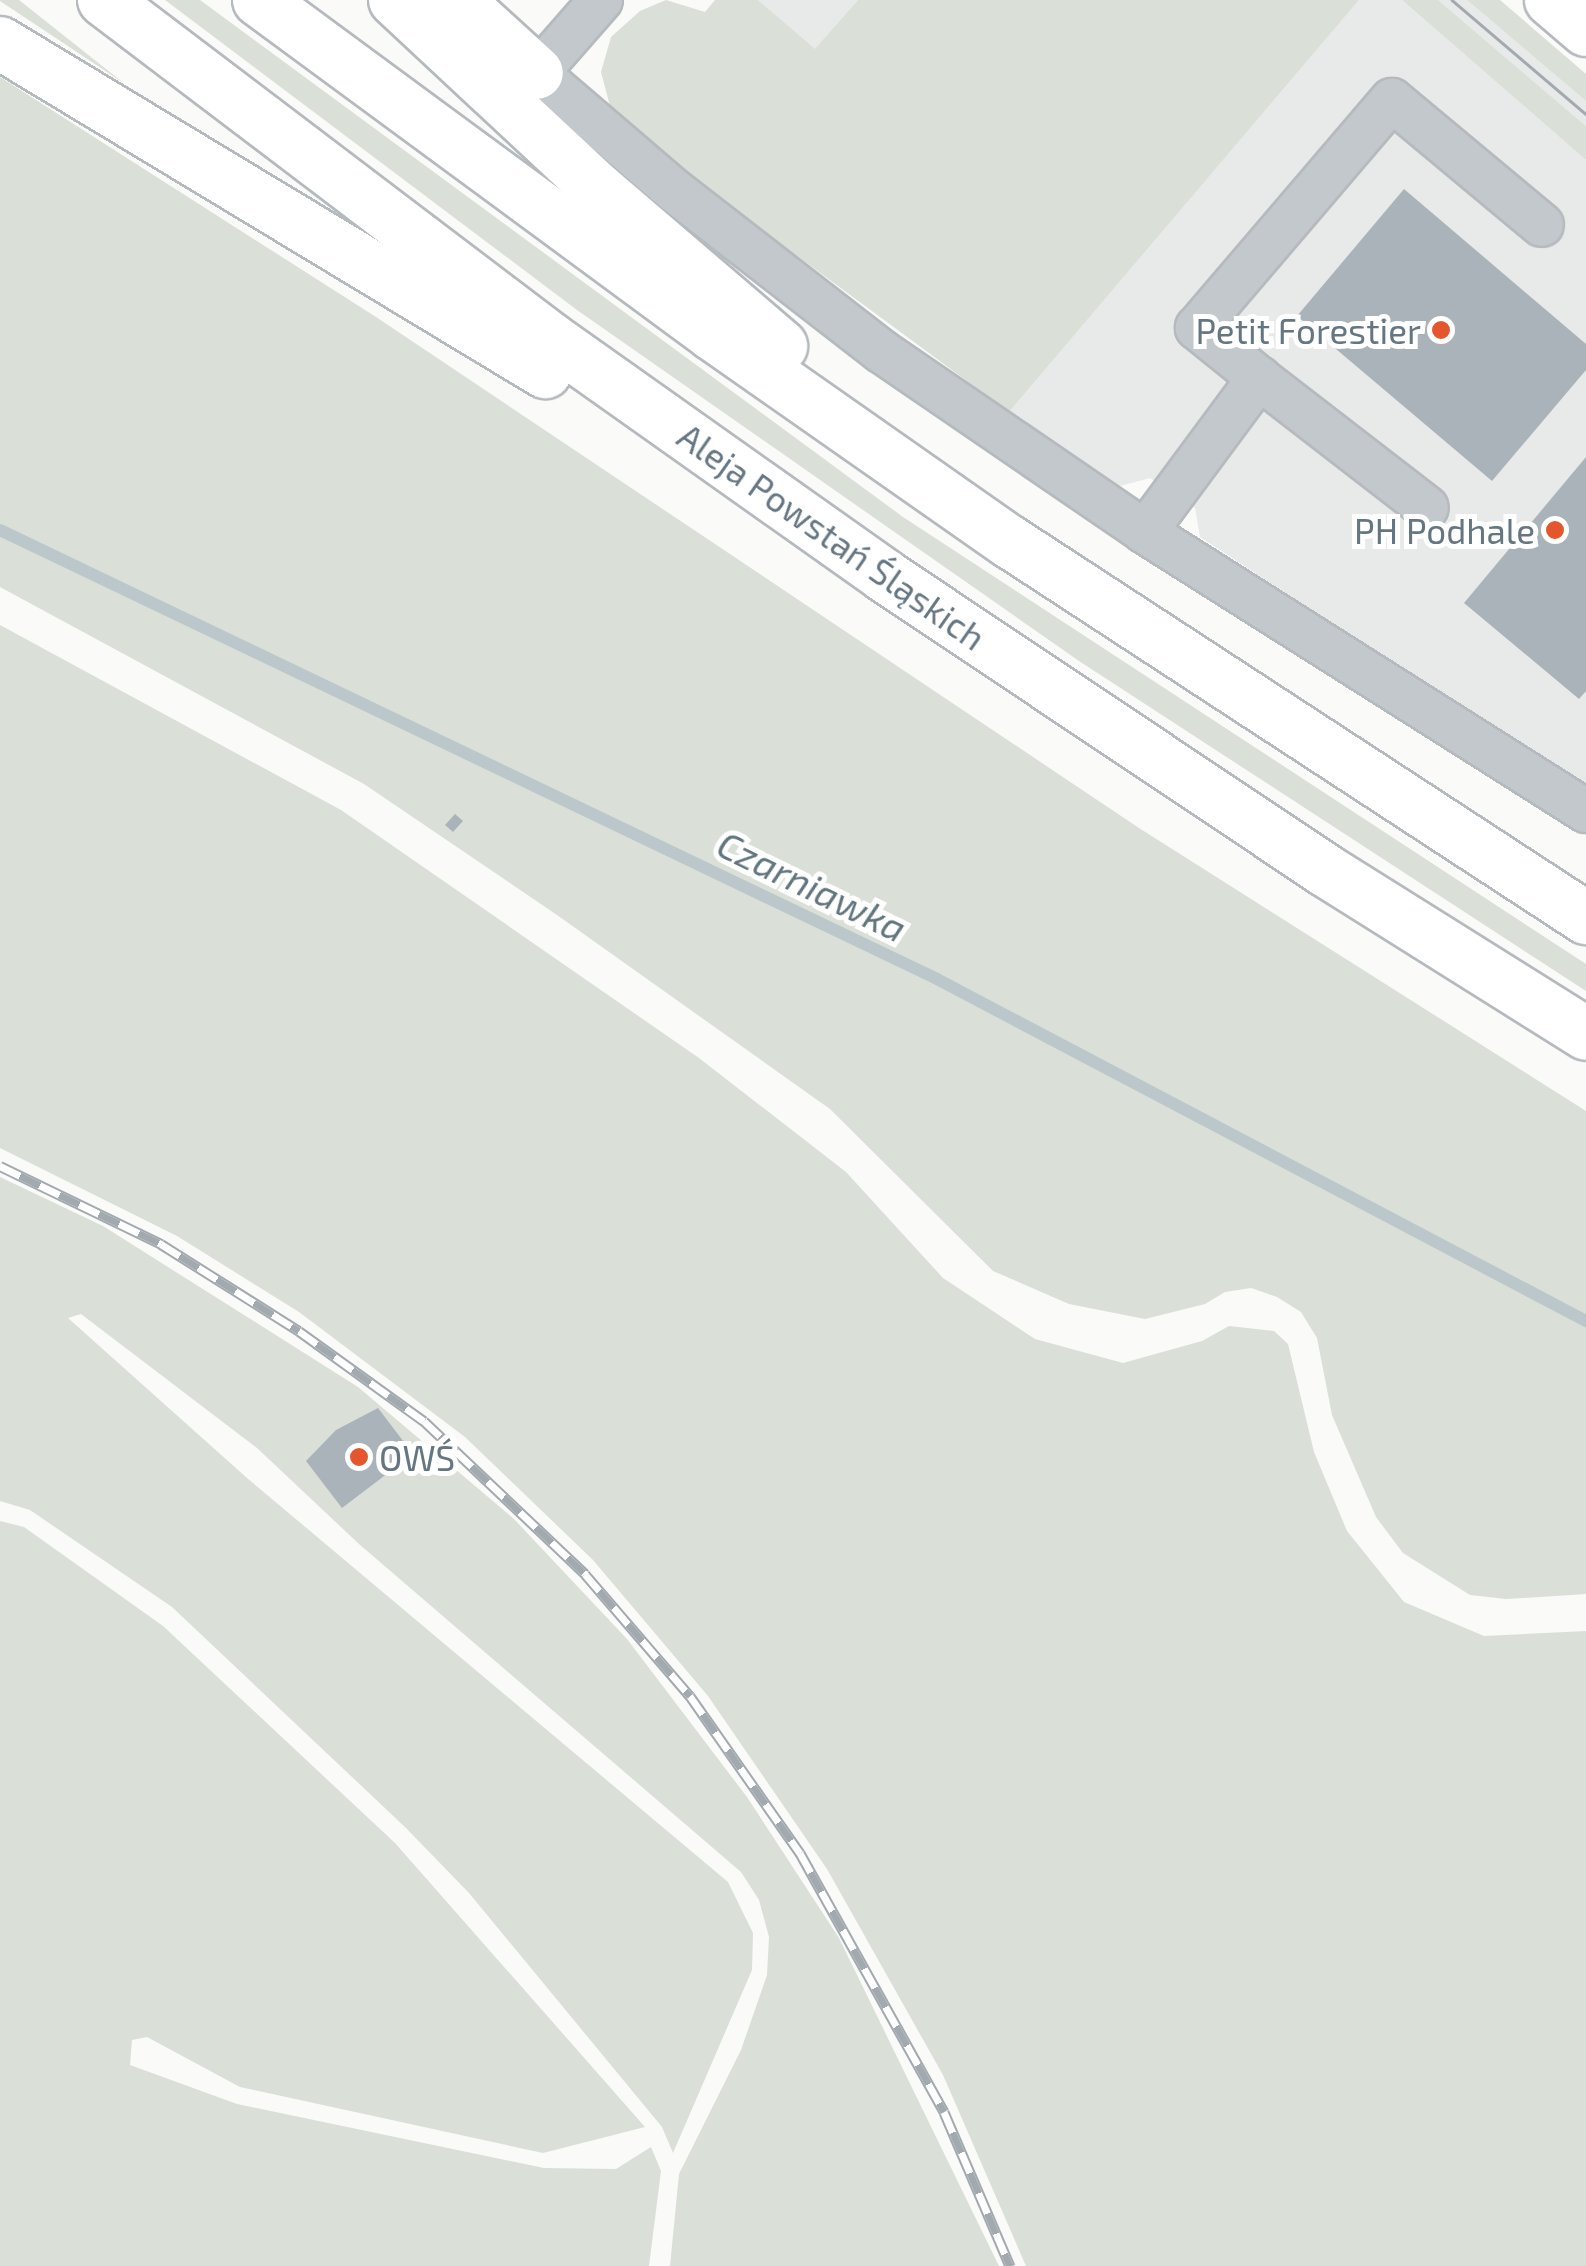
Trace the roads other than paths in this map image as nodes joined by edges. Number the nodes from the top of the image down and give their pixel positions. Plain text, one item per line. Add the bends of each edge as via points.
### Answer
1 (104, 0) edge
2 (258, 0) edge
3 (395, 0) edge
4 (456, 0) edge
5 (601, 0) edge
6 (1551, 0) edge
7 (1586, 30) edge
8 (0, 43) edge
9 (537, 73) junction
10 (1542, 225) dead end
11 (1260, 378) junction
12 (1428, 508) dead end
13 (1145, 532) junction
14 (1010, 542) junction
15 (885, 576) junction
16 (1586, 811) edge
17 (1586, 918) edge
18 (1586, 1034) edge

1 - 15 main road, Aleja Powstań Śląskich via 552,340
2 - 14 main road via 714,335
3 - 14 main road via 600,190
4 - 9 main road
5 - 9 street
6 - 7 main road
8 - 15 main road
9 - 13 street via 676,192 882,351
10 - 11 street via 1392,100 1198,328
11 - 12 street
11 - 13 street
13 - 16 street
14 - 17 main road
15 - 18 main road, Aleja Powstań Śląskich via 1325,870

